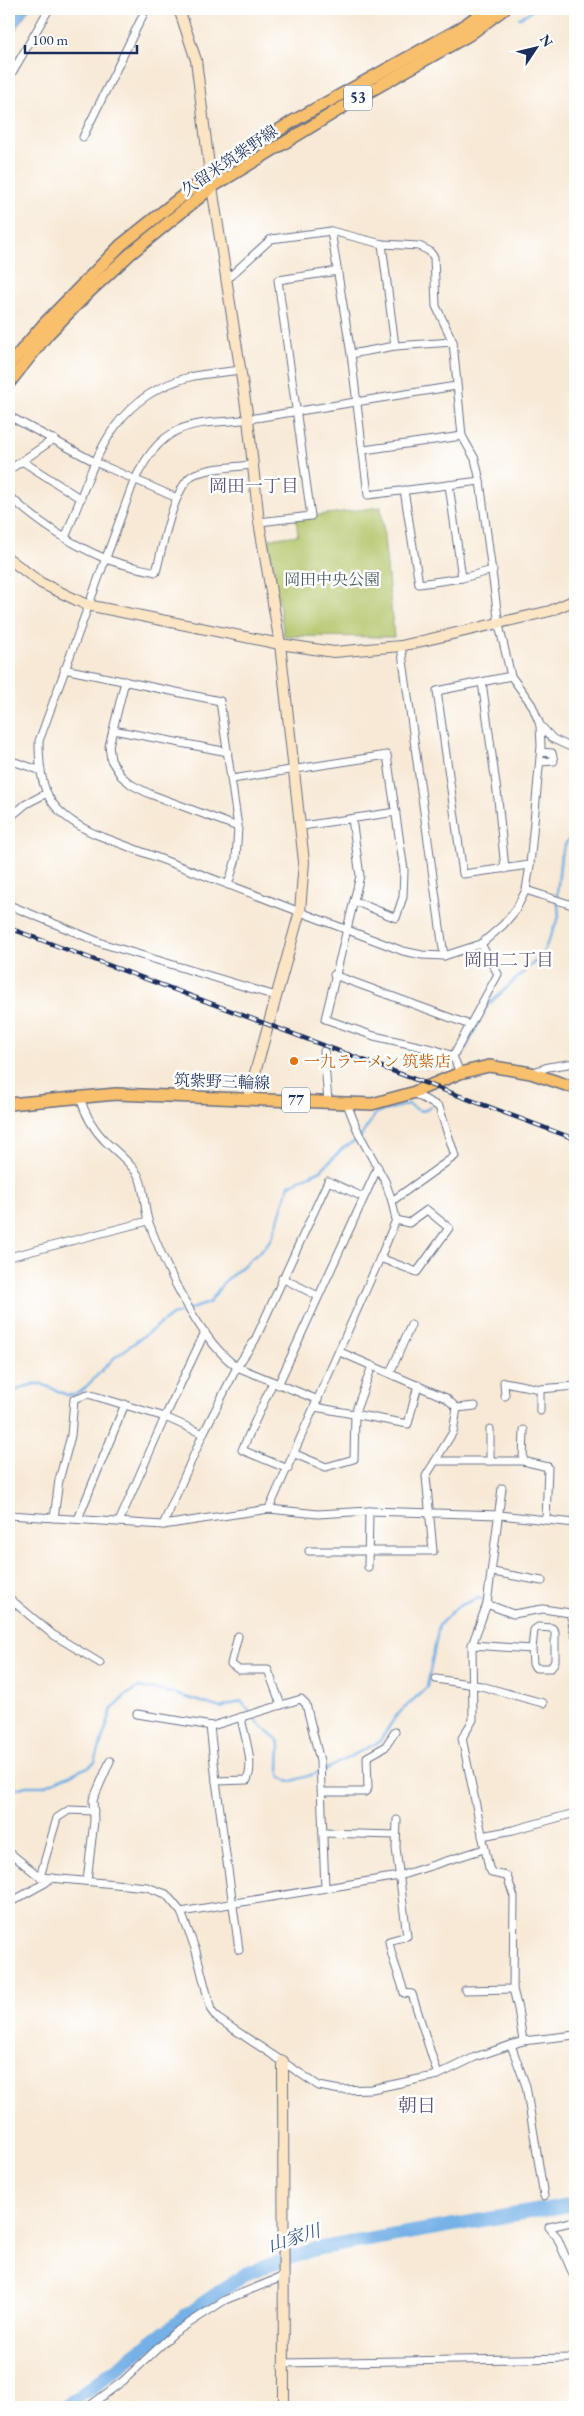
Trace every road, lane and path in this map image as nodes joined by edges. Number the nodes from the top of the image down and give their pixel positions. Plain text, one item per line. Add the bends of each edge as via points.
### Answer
1 (49, 9) edge
2 (146, 9) edge
3 (179, 9) edge
4 (487, 9) edge
5 (504, 9) edge
6 (9, 78) edge
7 (83, 137) dead end
8 (210, 174) junction
9 (212, 188) junction
10 (332, 231) junction
11 (382, 244) junction
12 (338, 272) junction
13 (226, 280) junction
14 (453, 342) junction
15 (395, 346) junction
16 (351, 354) junction
17 (9, 365) edge
18 (240, 370) junction
19 (9, 383) edge
20 (456, 386) junction
21 (357, 402) junction
22 (297, 410) junction
23 (9, 416) edge
24 (248, 419) junction
25 (462, 436) junction
26 (54, 439) junction
27 (364, 450) junction
28 (22, 460) junction
29 (95, 462) junction
30 (253, 465) junction
31 (9, 470) edge
32 (134, 480) junction
33 (480, 481) junction
34 (449, 485) junction
35 (404, 490) junction
36 (9, 496) edge
37 (177, 498) junction
38 (81, 499) junction
39 (259, 522) junction
40 (65, 538) junction
41 (105, 558) junction
42 (9, 559) edge
43 (493, 570) junction
44 (462, 578) junction
45 (575, 600) edge
46 (87, 605) junction
47 (499, 625) junction
48 (280, 644) junction
49 (401, 646) junction
50 (64, 669) junction
51 (511, 676) junction
52 (125, 681) junction
53 (482, 682) junction
54 (540, 725) junction
55 (113, 730) junction
56 (575, 749) edge
57 (228, 752) junction
58 (541, 752) junction
59 (9, 760) edge
60 (540, 762) junction
61 (294, 768) junction
62 (39, 770) junction
63 (232, 778) junction
64 (47, 793) junction
65 (396, 812) junction
66 (9, 818) edge
67 (352, 819) junction
68 (302, 826) junction
69 (238, 828) junction
70 (530, 865) junction
71 (505, 869) junction
72 (228, 885) junction
73 (526, 890) junction
74 (354, 901) junction
75 (9, 905) edge
76 (575, 906) edge
77 (300, 911) junction
78 (348, 929) junction
79 (481, 944) junction
80 (444, 956) junction
81 (334, 975) junction
82 (276, 996) junction
83 (470, 1025) junction
84 (324, 1051) dead end
85 (453, 1056) junction
86 (575, 1063) edge
87 (460, 1073) junction
88 (531, 1073) junction
89 (575, 1088) edge
90 (412, 1092) junction
91 (80, 1097) junction
92 (248, 1098) junction
93 (328, 1102) junction
94 (9, 1104) edge
95 (347, 1104) junction
96 (378, 1167) junction
97 (363, 1197) junction
98 (392, 1201) junction
99 (396, 1220) junction
100 (148, 1221) junction
101 (9, 1257) edge
102 (380, 1258) junction
103 (282, 1278) junction
104 (318, 1296) junction
105 (411, 1325) dead end
106 (205, 1332) junction
107 (340, 1352) junction
108 (372, 1366) junction
109 (237, 1367) junction
110 (390, 1373) junction
111 (276, 1384) junction
112 (418, 1385) junction
113 (575, 1386) edge
114 (540, 1389) junction
115 (504, 1396) dead end
116 (317, 1403) junction
117 (125, 1404) junction
118 (475, 1406) dead end
119 (457, 1408) junction
120 (540, 1411) dead end
121 (355, 1413) junction
122 (165, 1417) junction
123 (490, 1429) dead end
124 (524, 1430) dead end
125 (203, 1434) junction
126 (295, 1454) junction
127 (436, 1461) junction
128 (490, 1461) junction
129 (523, 1461) junction
130 (288, 1469) junction
131 (502, 1488) dead end
132 (269, 1509) junction
133 (369, 1511) junction
134 (430, 1514) junction
135 (9, 1515) edge
136 (500, 1515) junction
137 (54, 1518) junction
138 (78, 1519) junction
139 (546, 1520) junction
140 (119, 1522) junction
141 (575, 1523) edge
142 (163, 1525) junction
143 (308, 1551) dead end
144 (368, 1551) junction
145 (368, 1567) dead end
146 (493, 1572) junction
147 (542, 1582) dead end
148 (9, 1598) edge
149 (488, 1604) junction
150 (575, 1635) edge
151 (238, 1636) dead end
152 (472, 1645) junction
153 (532, 1648) junction
154 (100, 1662) dead end
155 (436, 1679) dead end
156 (471, 1686) junction
157 (543, 1703) dead end
158 (281, 1705) junction
159 (137, 1714) dead end
160 (241, 1717) junction
161 (210, 1726) junction
162 (395, 1732) dead end
163 (110, 1761) dead end
164 (216, 1781) junction
165 (322, 1792) junction
166 (94, 1811) junction
167 (575, 1813) edge
168 (396, 1820) dead end
169 (323, 1833) junction
170 (396, 1835) junction
171 (482, 1836) junction
172 (484, 1849) junction
173 (9, 1852) edge
174 (40, 1876) junction
175 (399, 1876) junction
176 (51, 1878) junction
177 (87, 1881) junction
178 (325, 1888) junction
179 (232, 1902) junction
180 (9, 1903) edge
181 (182, 1912) junction
182 (239, 1950) dead end
183 (513, 1989) junction
184 (465, 1990) dead end
185 (575, 2035) edge
186 (523, 2041) junction
187 (511, 2046) junction
188 (283, 2061) junction
189 (438, 2075) junction
190 (544, 2196) dead end
191 (575, 2221) edge
192 (282, 2277) junction
193 (575, 2279) edge
194 (575, 2358) edge
195 (284, 2363) junction
196 (88, 2407) edge
197 (284, 2407) edge

1 - 6 street
2 - 7 street
3 - 8 street via 196,60
4 - 8 main road, 久留米筑紫野線 / 53 via 461,28 295,120
5 - 9 main road, 久留米筑紫野線 / 53 via 469,35 358,98
8 - 9 street
8 - 17 main road, 久留米筑紫野線 / 53 via 121,246 43,325
9 - 13 street
9 - 19 main road, 久留米筑紫野線 / 53 via 88,292 48,334
10 - 11 street
10 - 12 street
10 - 13 street via 271,239
11 - 14 street via 419,246 434,257 436,306
11 - 15 street
12 - 16 street
12 - 22 street via 278,280
13 - 18 street
14 - 15 street
14 - 20 street
15 - 16 street
16 - 21 street
18 - 24 street
18 - 29 street via 191,377 146,395 117,422 104,440
20 - 21 street
20 - 25 street
21 - 22 street
21 - 27 street
22 - 24 street
22 - 39 street via 311,516
23 - 26 street
24 - 30 street
24 - 32 street via 200,423 177,431 149,453
25 - 27 street
25 - 33 street via 475,459
26 - 28 street
26 - 29 street
27 - 35 street via 368,495
28 - 31 street
28 - 38 street
29 - 32 street
29 - 38 street
30 - 37 street via 194,474 185,482
30 - 39 street
32 - 37 street
32 - 41 street
33 - 34 street
33 - 43 street
34 - 35 street
34 - 44 street
35 - 44 street via 419,584
36 - 40 street
37 - 41 street via 156,572
38 - 40 street
39 - 48 street
40 - 41 street
41 - 46 street
42 - 46 street via 41,583
43 - 44 street
43 - 47 street
45 - 47 street via 550,611
46 - 48 street
46 - 50 street
47 - 49 street
47 - 51 street
48 - 49 street via 334,652
48 - 61 street
49 - 80 street
50 - 52 street
50 - 62 street via 39,741
51 - 53 street
51 - 54 street via 532,705
52 - 55 street
52 - 57 street via 220,701
53 - 71 street
53 - 71 street via 437,691 463,874
54 - 56 street via 553,739
54 - 58 street
55 - 57 street
55 - 69 street via 109,746 112,760 121,776 132,785
57 - 63 street
58 - 60 street
58 - 60 street via 552,753 554,761
59 - 62 street
60 - 70 street
61 - 63 street
61 - 65 street via 387,755
61 - 68 street
62 - 64 street
63 - 69 street
64 - 66 street
64 - 72 street via 57,810 72,823
65 - 67 street
65 - 74 street via 404,870 403,897 396,918
67 - 68 street
67 - 74 street via 360,876
68 - 77 street via 304,871
69 - 72 street via 236,859
70 - 71 street
70 - 73 street
72 - 77 street
73 - 76 street
73 - 79 street via 509,918
74 - 78 street
75 - 82 street via 104,944
77 - 78 street
77 - 82 street
78 - 80 street via 403,950
78 - 81 street
79 - 80 street
79 - 83 street via 498,974
81 - 83 street
81 - 85 street via 325,1019 374,1036
82 - 92 street
83 - 85 street
84 - 93 street
85 - 87 street
86 - 88 street
87 - 88 main road, 筑紫野三輪線 / 77 via 489,1066
87 - 90 main road, 筑紫野三輪線 / 77
88 - 89 main road, 筑紫野三輪線 / 77
90 - 95 main road, 筑紫野三輪線 / 77 via 372,1104
90 - 98 street via 439,1106 455,1156
91 - 92 main road, 筑紫野三輪線 / 77 via 116,1094
91 - 94 main road, 筑紫野三輪線 / 77
91 - 100 street via 86,1117 138,1175 146,1196
92 - 93 main road, 筑紫野三輪線 / 77
93 - 95 main road, 筑紫野三輪線 / 77
95 - 96 street
96 - 97 street
96 - 98 street
97 - 103 street via 328,1181
97 - 104 street
98 - 99 street
99 - 102 street
99 - 102 street via 409,1223 427,1210 449,1228 418,1272
100 - 101 street
100 - 106 street via 184,1300
102 - 107 street
103 - 104 street
103 - 109 street via 255,1340
104 - 111 street
105 - 110 street
106 - 109 street
106 - 122 street
107 - 108 street
107 - 116 street
108 - 110 street
108 - 121 street
109 - 111 street
109 - 125 street
110 - 112 street
111 - 116 street
111 - 130 street via 242,1450
112 - 119 street via 446,1398
112 - 121 street via 408,1424
113 - 114 street
114 - 115 street via 504,1382
114 - 120 street
116 - 121 street
116 - 126 street
117 - 122 street
117 - 137 street via 88,1394 74,1399 71,1436 59,1480
117 - 138 street
118 - 119 street
119 - 127 street via 453,1432
121 - 126 street via 354,1459 326,1467
122 - 125 street
122 - 140 street
123 - 128 street
124 - 129 street
125 - 142 street
126 - 130 street
127 - 128 street
127 - 134 street via 426,1476
128 - 129 street
129 - 139 street via 548,1467
130 - 132 street
131 - 136 street
132 - 133 street via 318,1514
132 - 142 street
133 - 134 street
133 - 144 street
134 - 136 street
134 - 144 street via 433,1551
135 - 137 street
136 - 139 street
136 - 146 street
137 - 138 street
138 - 140 street
139 - 141 street
140 - 142 street
143 - 144 street
144 - 145 street
146 - 147 street
146 - 149 street
148 - 154 street via 52,1634
149 - 150 street via 512,1614 543,1609 570,1613
149 - 152 street
151 - 158 street via 231,1664 239,1670 268,1670
152 - 153 street
152 - 156 street
153 - 153 street via 536,1668 551,1668 555,1661 555,1632 552,1628 538,1627 534,1630
155 - 156 street
156 - 157 street
156 - 171 street via 473,1720 462,1738
158 - 160 street
158 - 165 street via 300,1699 306,1704 320,1761
159 - 161 street
160 - 161 street
160 - 164 street via 249,1776 247,1780
161 - 164 street
162 - 165 street via 385,1747 366,1757 368,1788 365,1792
163 - 166 street via 93,1800
164 - 179 street
165 - 169 street
166 - 174 street via 69,1810 57,1818
166 - 177 street
167 - 171 street
168 - 170 street
169 - 170 street
169 - 178 street
170 - 175 street
171 - 172 street
172 - 175 street
172 - 183 street via 489,1868 507,1876 514,1897
173 - 174 street
174 - 176 street
175 - 178 street
175 - 189 street via 407,1936 389,1941 390,1952 404,1993 412,1994
176 - 177 street
176 - 180 street
177 - 181 street via 147,1888 166,1894
178 - 179 street
179 - 181 street
179 - 182 street
181 - 188 street via 211,2010 225,2026
183 - 184 street
183 - 186 street
185 - 186 street
186 - 187 street
187 - 189 street via 475,2057
187 - 190 street via 526,2086
188 - 189 street via 319,2086 340,2090 372,2089
188 - 192 street
191 - 193 street via 549,2227 557,2237
192 - 195 street
192 - 196 street via 225,2300 174,2333 123,2381
194 - 195 street
195 - 197 street

